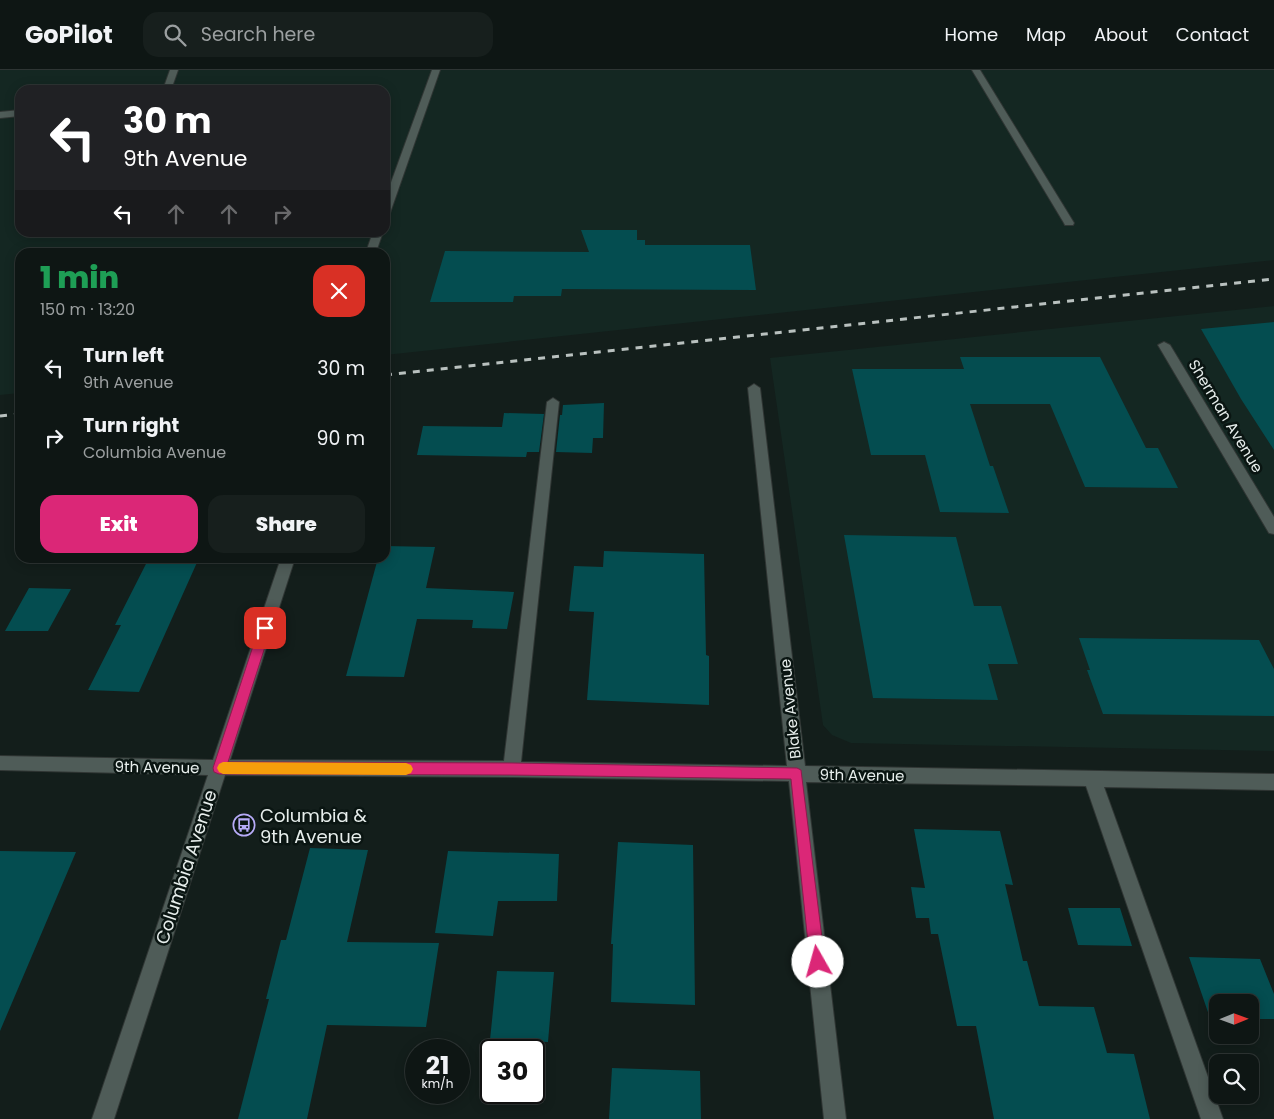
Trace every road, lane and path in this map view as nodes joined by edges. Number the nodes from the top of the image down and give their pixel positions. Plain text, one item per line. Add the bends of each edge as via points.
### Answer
1 (174, 70) edge
2 (436, 70) edge
3 (976, 70) edge
4 (168, 85) edge
5 (15, 114) edge
6 (0, 115) edge
7 (390, 198) edge
8 (1069, 223) dead end
9 (1164, 345) dead end
10 (754, 388) dead end
11 (553, 402) dead end
12 (1274, 529) edge
13 (286, 563) edge
14 (0, 763) edge
15 (219, 768) junction
16 (512, 769) junction
17 (797, 774) junction
18 (1092, 778) junction
19 (1274, 782) edge
20 (103, 1119) edge
21 (836, 1119) edge
22 (1212, 1119) edge

1 - 4 street
2 - 7 street
3 - 8 street
5 - 6 street
9 - 12 street, Sherman Avenue
10 - 17 street, Blake Avenue
11 - 16 street
13 - 15 street, Columbia Avenue
14 - 15 street, 9th Avenue
15 - 16 street, 9th Avenue
15 - 20 street, Columbia Avenue
16 - 17 street, 9th Avenue
17 - 18 street, 9th Avenue
17 - 21 street, Blake Avenue
18 - 19 street, 9th Avenue
18 - 22 street

